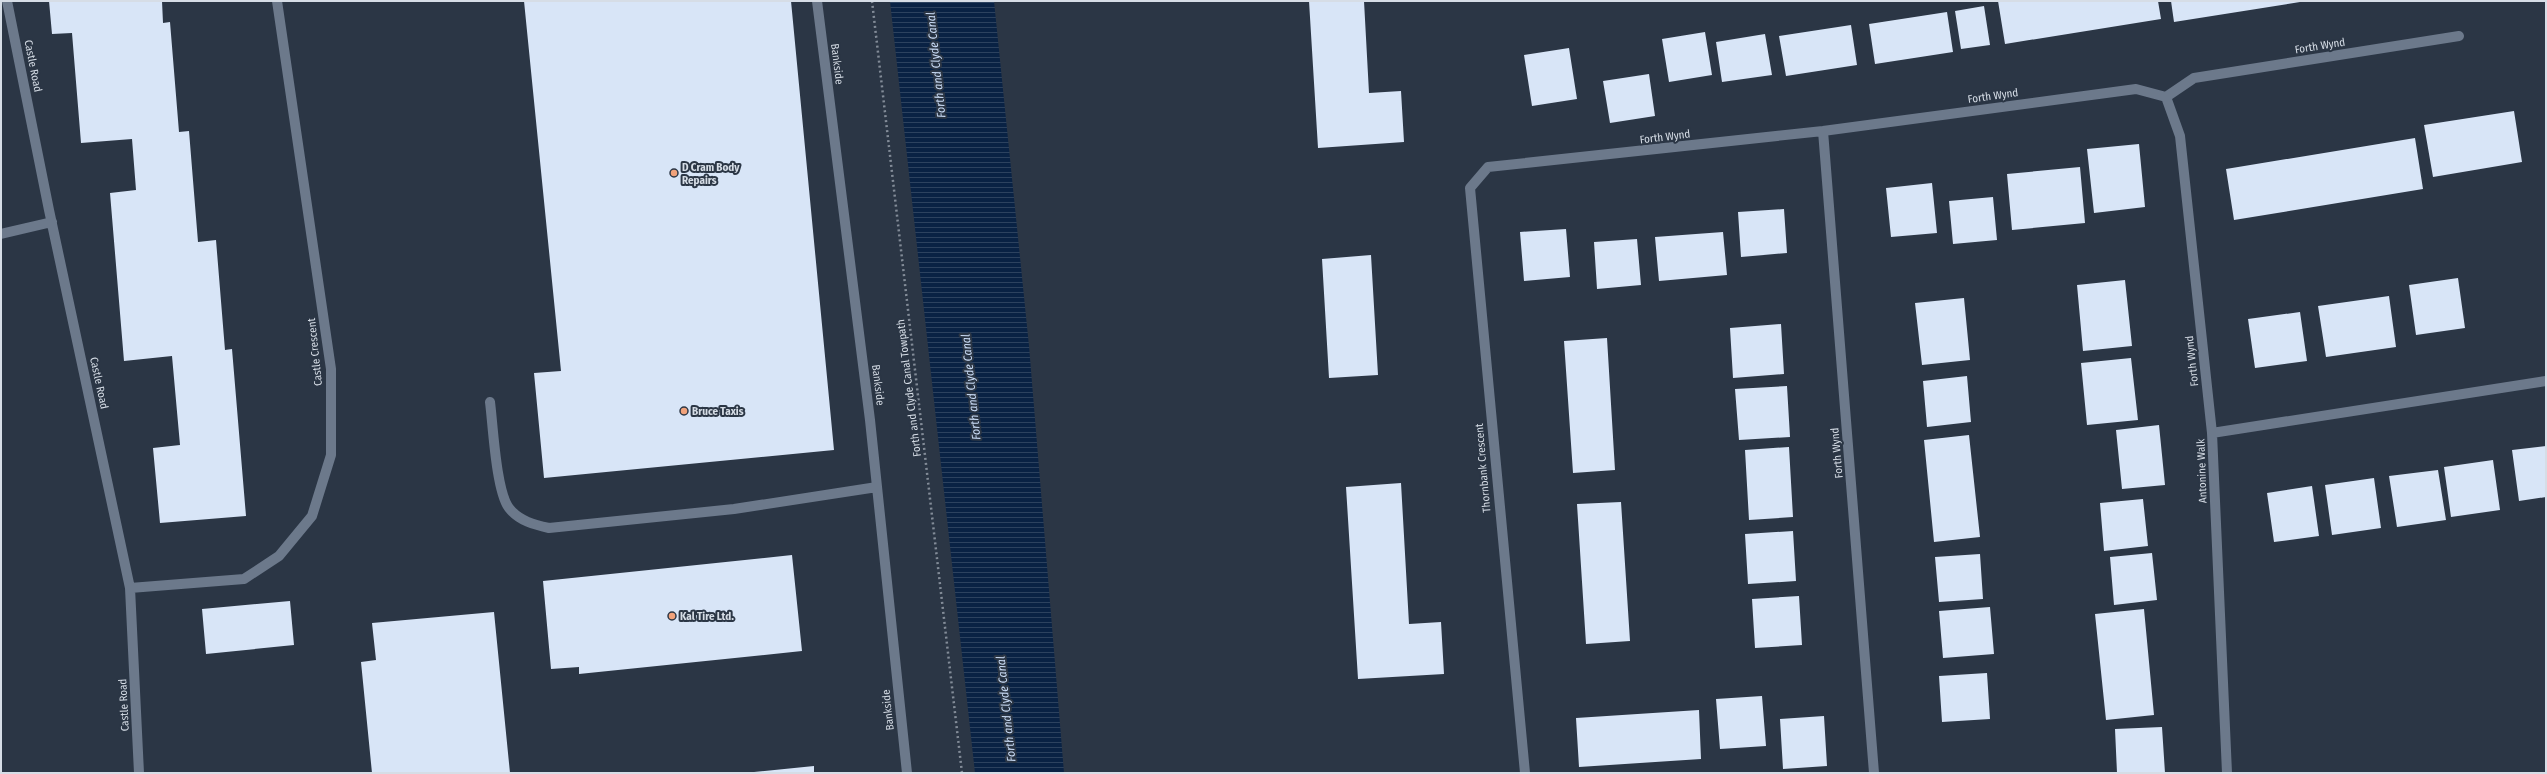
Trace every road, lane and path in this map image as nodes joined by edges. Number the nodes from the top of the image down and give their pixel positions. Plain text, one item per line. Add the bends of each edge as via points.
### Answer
1 (7, 1) edge
2 (277, 1) edge
3 (817, 1) edge
4 (872, 1) edge
5 (2459, 36) dead end
6 (2166, 97) junction
7 (1823, 131) junction
8 (1488, 167) joint
9 (52, 222) junction
10 (1, 234) edge
11 (2546, 381) edge
12 (490, 402) dead end
13 (2212, 433) junction
14 (877, 487) junction
15 (130, 588) junction
16 (139, 773) edge
17 (907, 773) edge
18 (962, 773) edge
19 (1525, 773) edge
20 (1874, 773) edge
21 (2227, 773) edge

1 - 9 street, Castle Road
2 - 15 street, Castle Crescent via 331,369 330,455 312,516 279,556 244,579
3 - 14 street, Bankside
4 - 18 path, Forth and Clyde Canal Towpath
5 - 6 street, Forth Wynd via 2194,78
6 - 7 street, Forth Wynd via 2136,89
6 - 13 street, Forth Wynd via 2180,136
7 - 8 street, Forth Wynd
7 - 20 street, Forth Wynd
8 - 19 street, Thornbank Crescent via 1470,188
9 - 10 street
9 - 15 street, Castle Road
11 - 13 street, Antonine Walk
12 - 14 street via 500,482 509,508 530,524 550,528 734,509
13 - 21 street, Antonine Walk
14 - 17 street, Bankside
15 - 16 street, Castle Road

